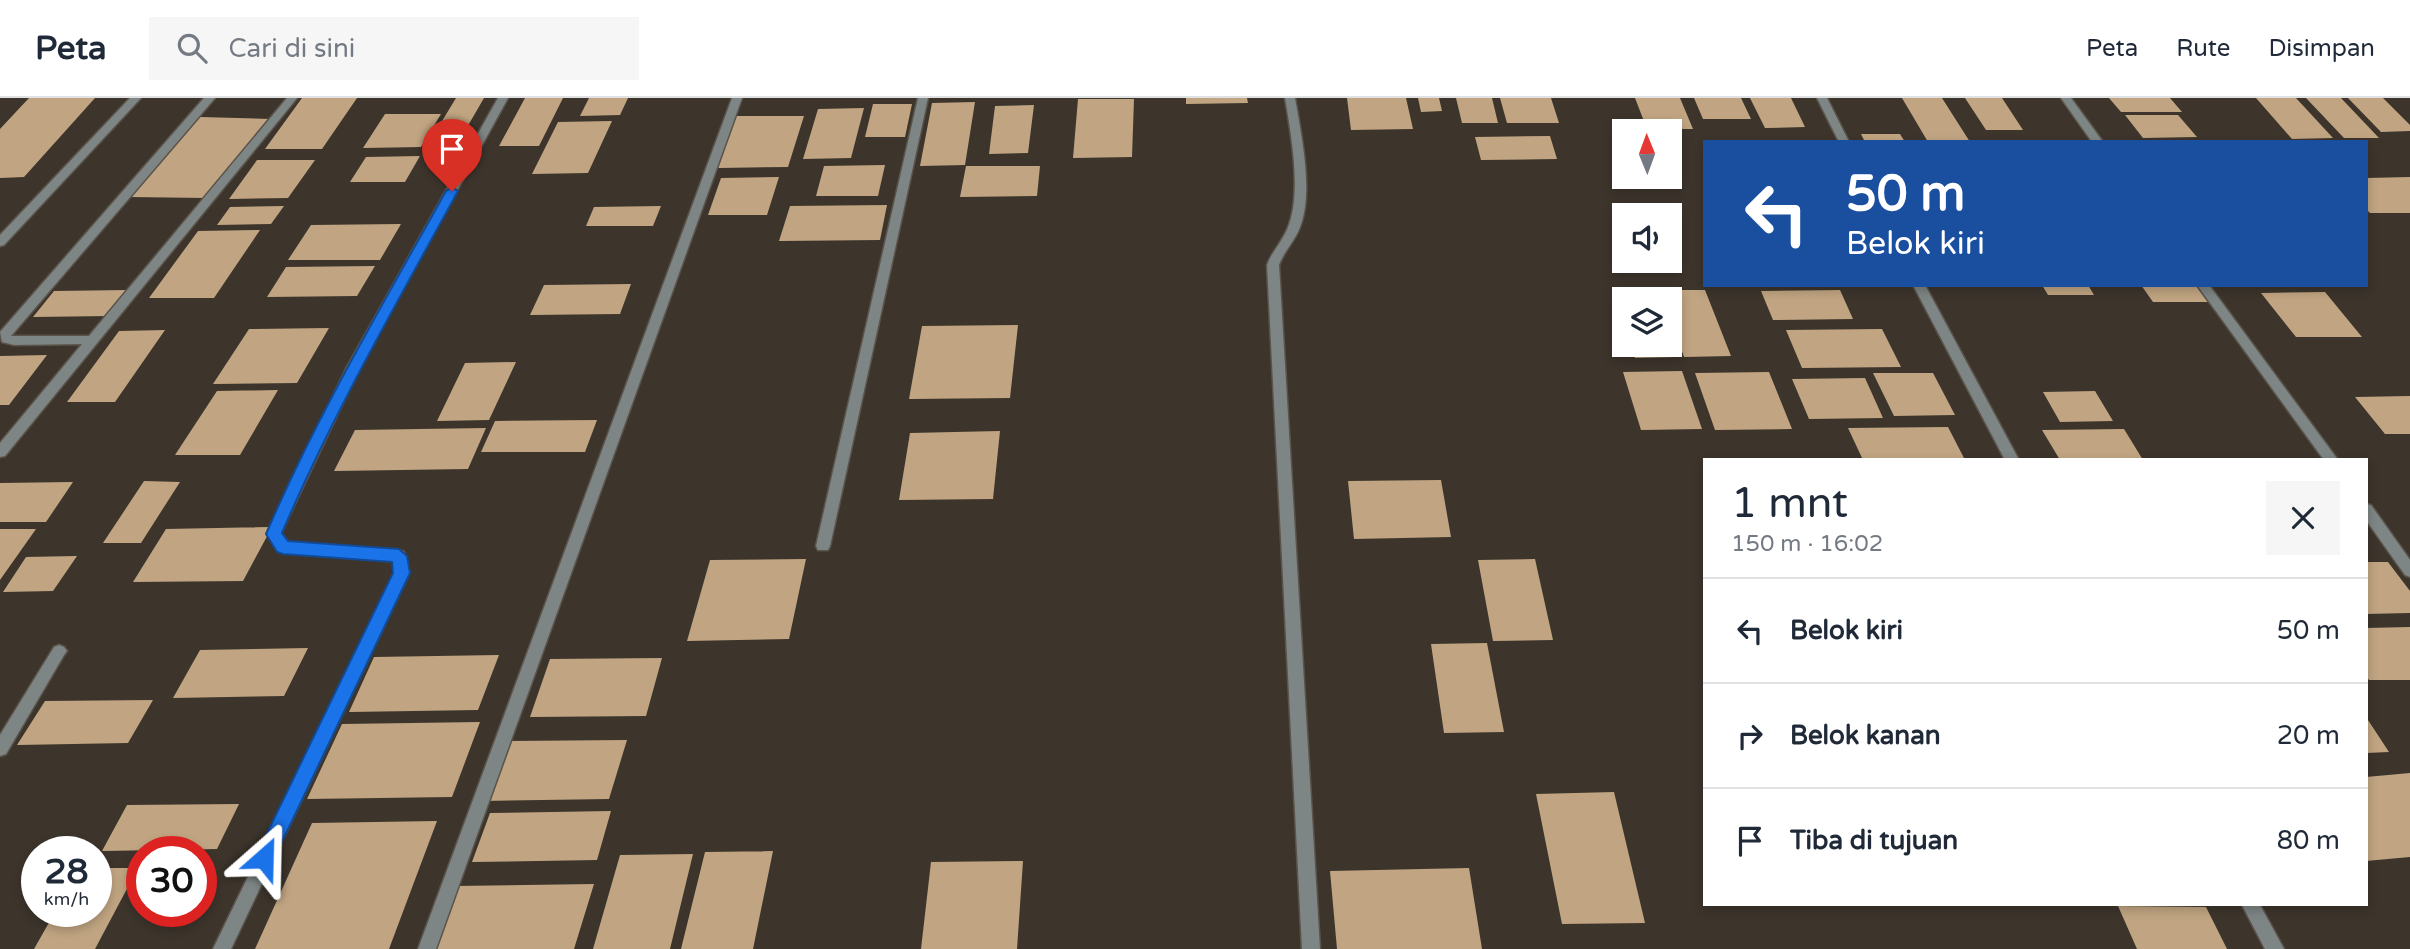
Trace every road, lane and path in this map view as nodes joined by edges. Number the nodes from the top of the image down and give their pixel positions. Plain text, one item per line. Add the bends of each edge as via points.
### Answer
1 (136, 98) edge
2 (210, 98) edge
3 (292, 98) edge
4 (503, 98) edge
5 (737, 98) edge
6 (923, 98) edge
7 (1290, 98) edge
8 (1822, 98) edge
9 (2066, 98) edge
10 (1843, 140) edge
11 (2097, 140) edge
12 (0, 242) edge
13 (1920, 287) edge
14 (2204, 287) edge
15 (94, 340) junction
16 (0, 452) edge
17 (2011, 458) edge
18 (2330, 458) edge
19 (2368, 512) edge
20 (823, 546) dead end
21 (2410, 571) edge
22 (59, 651) dead end
23 (0, 750) edge
24 (2252, 906) edge
25 (222, 949) edge
26 (427, 949) edge
27 (1311, 949) edge
28 (2275, 949) edge

1 - 12 street
2 - 15 street via 4,335 14,341
3 - 15 street
4 - 25 street via 350,376 274,534 283,547 399,556 402,573
5 - 26 street
6 - 20 street
7 - 27 street via 1297,142 1297,205 1294,226 1273,265
8 - 10 street
9 - 11 street
13 - 17 street
14 - 18 street
15 - 16 street
19 - 21 street
22 - 23 street
24 - 28 street

